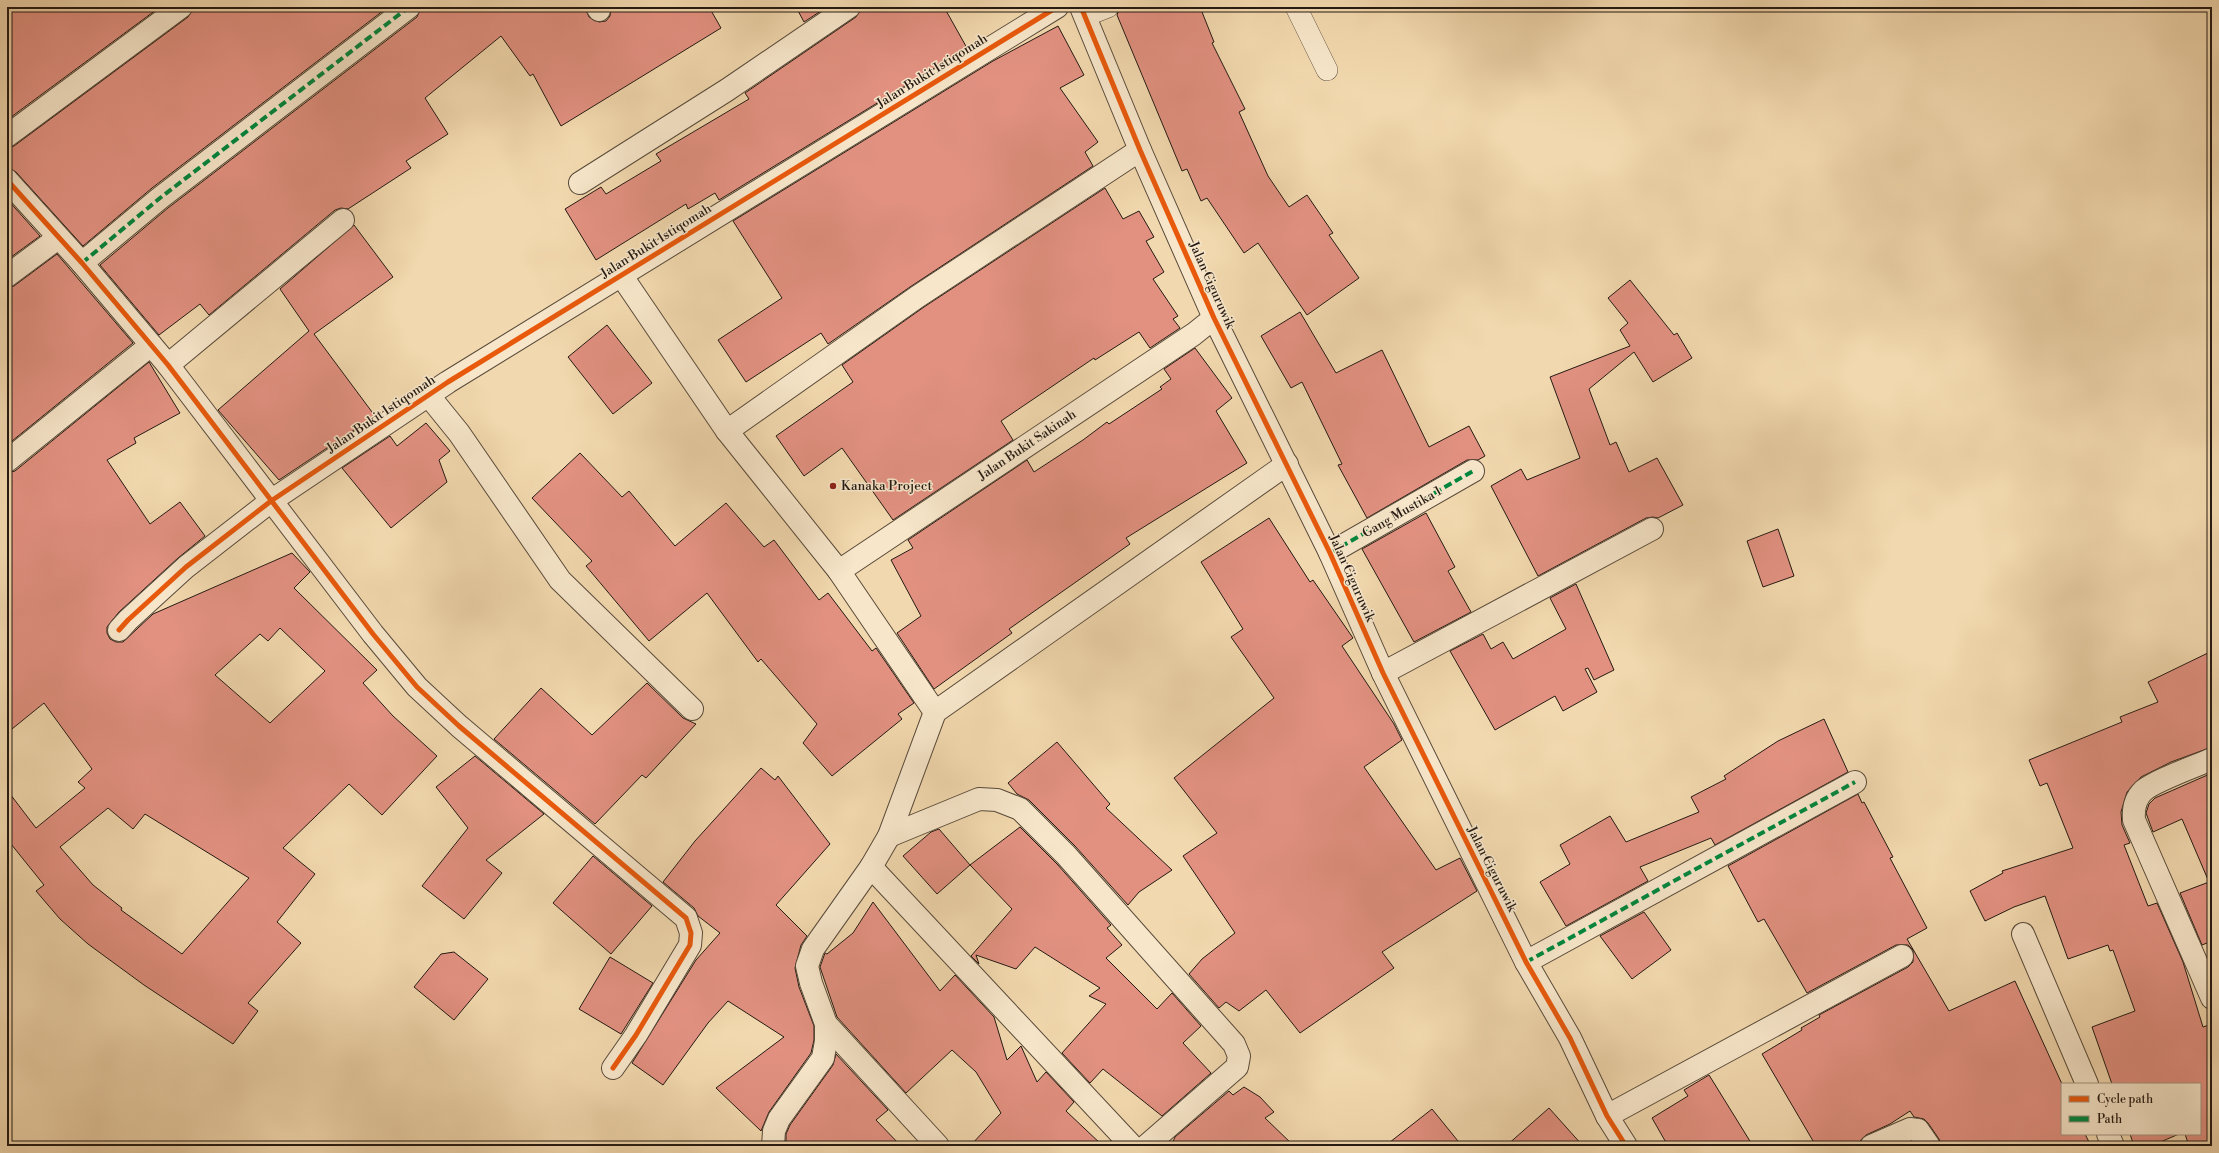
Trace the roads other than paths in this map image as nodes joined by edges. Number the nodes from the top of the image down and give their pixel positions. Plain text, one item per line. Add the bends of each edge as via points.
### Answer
1 (181, 7) edge
2 (409, 7) edge
3 (849, 7) edge
4 (1057, 7) edge
5 (1108, 7) edge
6 (1296, 7) edge
7 (1083, 12) edge
8 (1327, 70) dead end
9 (7, 136) edge
10 (1140, 150) junction
11 (7, 180) edge
12 (580, 183) dead end
13 (343, 220) dead end
14 (58, 238) junction
15 (82, 263) junction
16 (621, 275) junction
17 (7, 276) edge
18 (1214, 318) junction
19 (151, 345) junction
20 (168, 365) junction
21 (429, 396) junction
22 (727, 431) junction
23 (7, 461) edge
24 (1286, 464) junction
25 (1473, 471) dead end
26 (271, 501) junction
27 (1652, 529) dead end
28 (1330, 553) junction
29 (839, 571) junction
30 (119, 630) dead end
31 (1383, 673) junction
32 (692, 709) dead end
33 (935, 712) junction
34 (2212, 759) edge
35 (1855, 782) dead end
36 (888, 836) junction
37 (871, 867) junction
38 (2023, 934) dead end
39 (1902, 956) dead end
40 (1526, 962) junction
41 (2212, 998) edge
42 (826, 1024) junction
43 (613, 1068) dead end
44 (2087, 1083) edge
45 (1607, 1116) junction
46 (2108, 1135) edge
47 (773, 1146) edge
48 (938, 1146) edge
49 (1132, 1146) edge
50 (1146, 1146) edge
51 (1626, 1146) edge
52 (1872, 1146) edge
53 (1929, 1146) edge
54 (2114, 1146) edge

1 - 9 street
2 - 15 street via 160,198
3 - 12 street via 727,90
4 - 16 street, Jalan Bukit Istiqomah
5 - 7 lane
6 - 8 lane
7 - 10 street, Jalan Ciguruwik
10 - 18 street, Jalan Ciguruwik
10 - 22 street via 917,297
11 - 14 street
13 - 20 street
14 - 15 street
14 - 17 street
15 - 19 street
16 - 21 street, Jalan Bukit Istiqomah
16 - 22 street
18 - 24 street, Jalan Ciguruwik
18 - 29 street, Jalan Bukit Sakinah via 1194,334
19 - 20 street
19 - 23 street
20 - 26 street
21 - 26 street, Jalan Bukit Istiqomah
21 - 32 street via 459,433 560,580
22 - 29 street
24 - 28 street, Jalan Ciguruwik
24 - 33 street
25 - 28 street, Gang Mustika 1
26 - 30 street, Jalan Bukit Istiqomah via 186,567
26 - 43 street via 417,687 459,726 686,918 691,933 690,944 640,1029
27 - 31 street
28 - 31 street, Jalan Ciguruwik
29 - 33 street
31 - 40 street, Jalan Ciguruwik
33 - 36 street
34 - 41 street via 2148,788 2136,801 2133,810 2134,820
35 - 40 street
36 - 37 street
36 - 50 street via 979,799 998,800 1020,809 1066,855 1234,1044 1239,1056 1237,1067
37 - 42 street via 813,949 808,966 811,983
37 - 49 street
38 - 44 street
39 - 45 street
40 - 45 street, Jalan Ciguruwik via 1570,1038
42 - 47 street via 823,1058 779,1119 774,1131
42 - 48 street
45 - 51 street, Jalan Ciguruwik
46 - 54 street
52 - 53 street via 1910,1129 1918,1130

